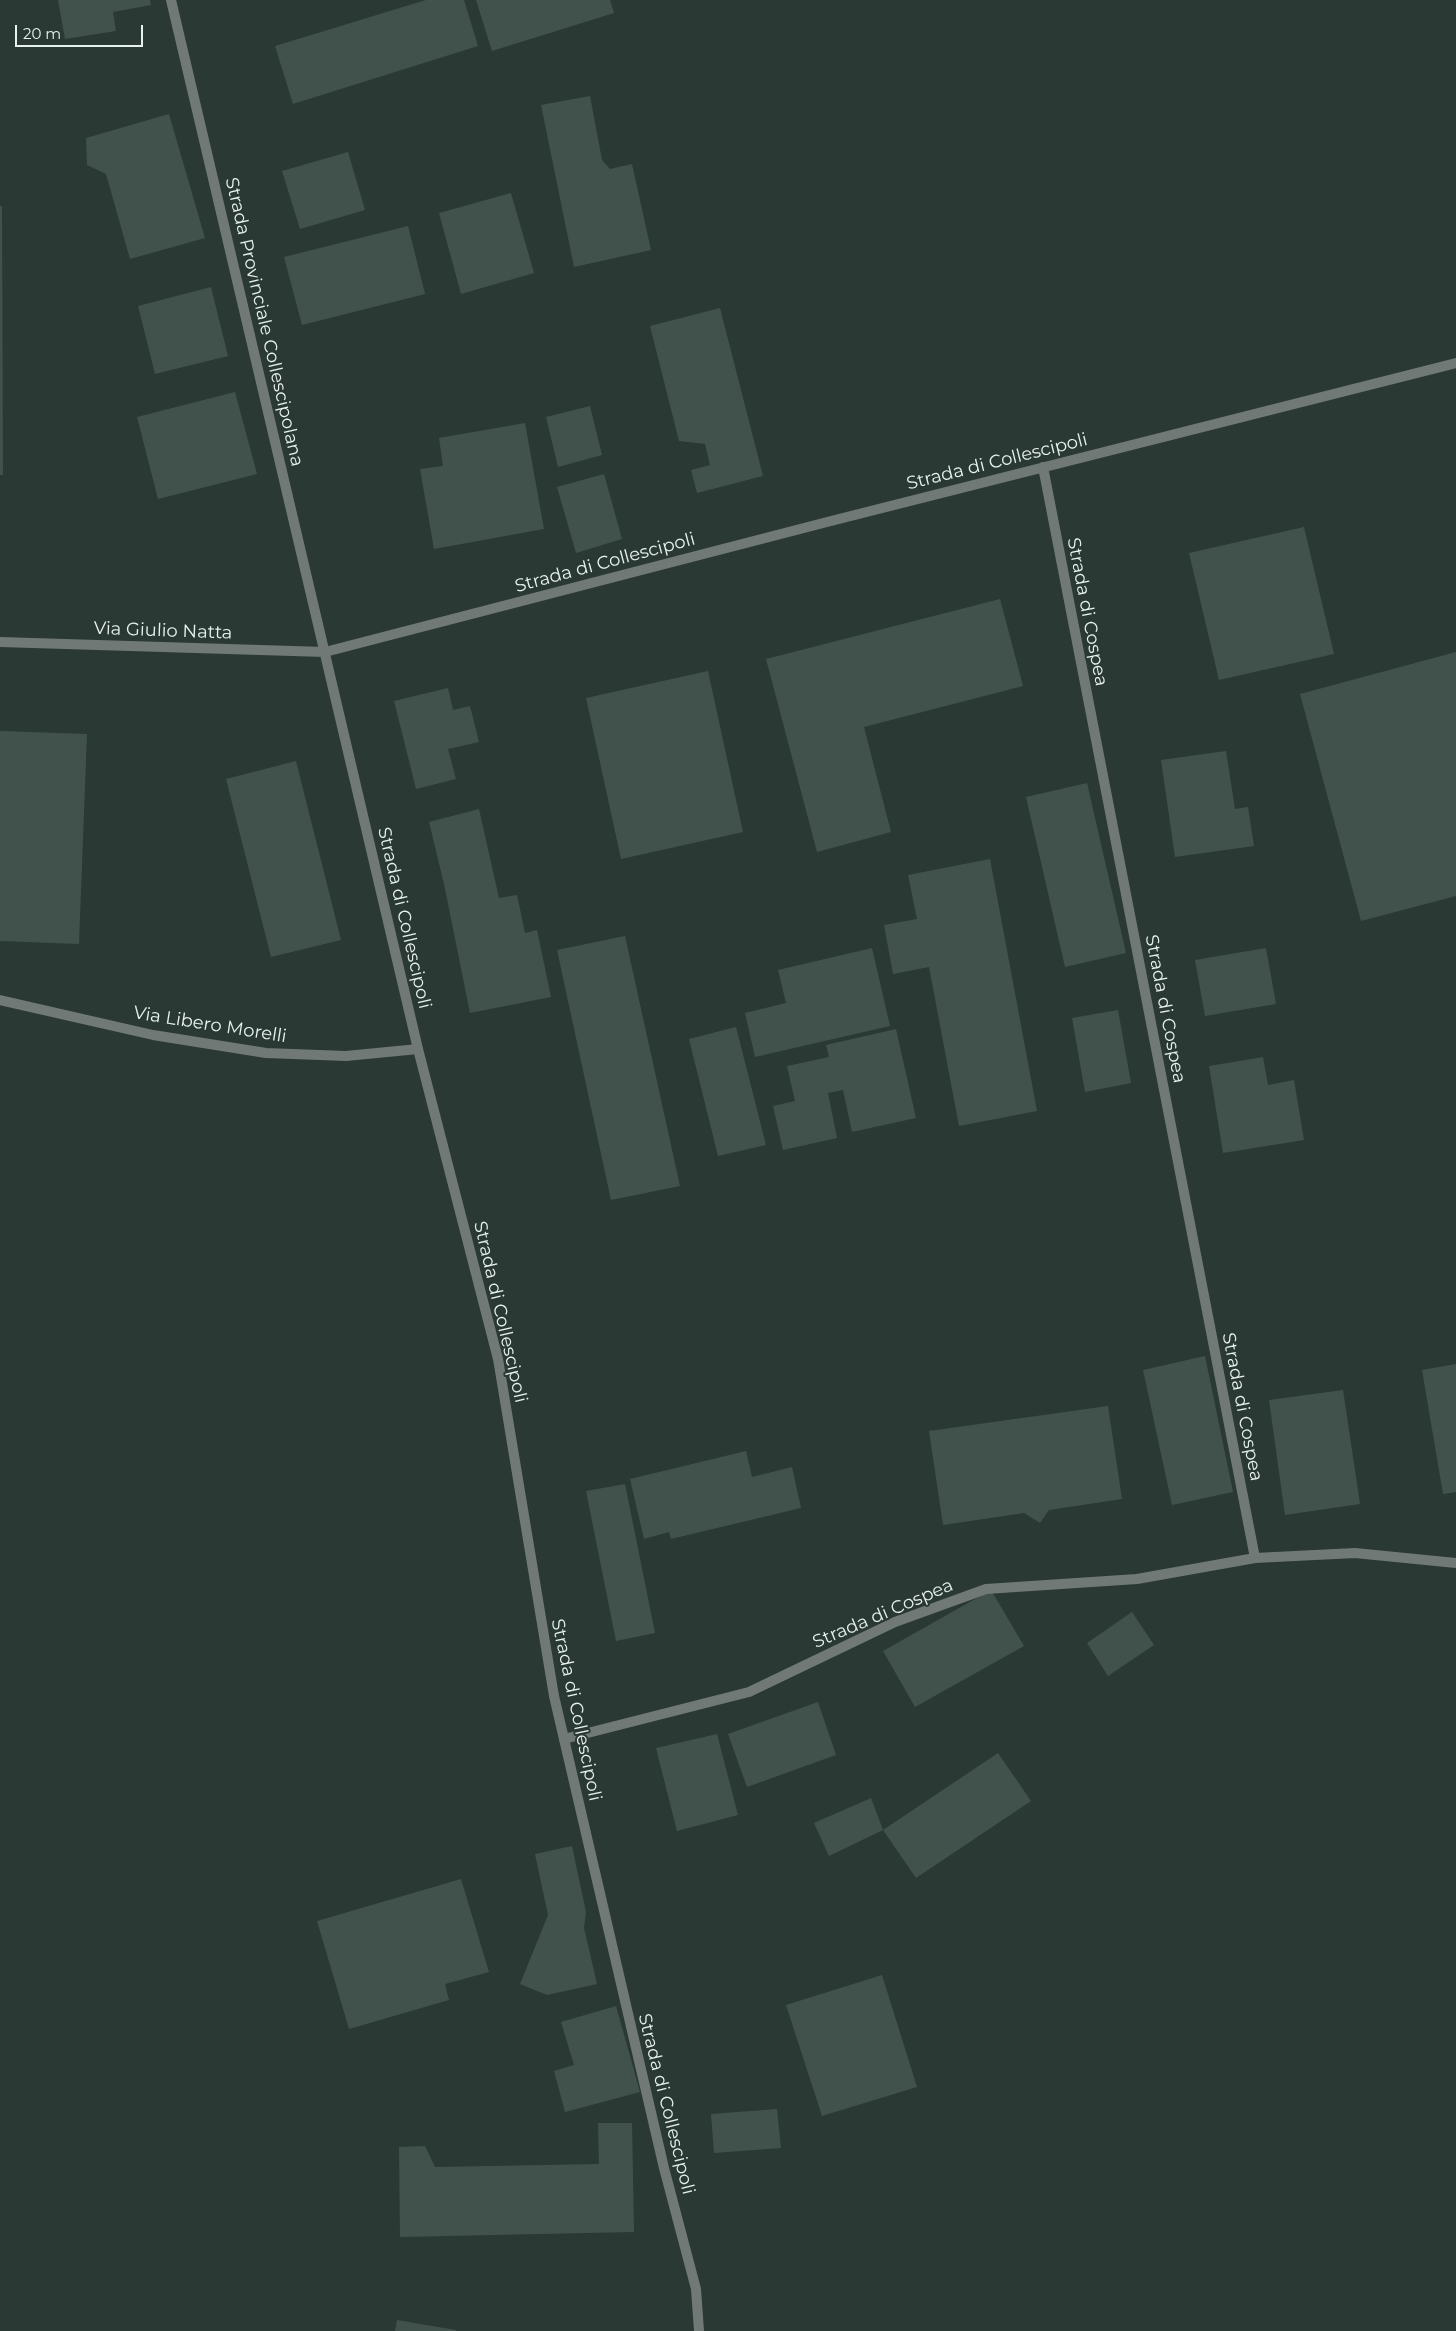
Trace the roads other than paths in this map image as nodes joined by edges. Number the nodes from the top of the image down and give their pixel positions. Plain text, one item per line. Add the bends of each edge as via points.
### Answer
1 (171, 0) edge
2 (1456, 363) edge
3 (1043, 467) junction
4 (0, 642) edge
5 (325, 652) junction
6 (0, 1000) edge
7 (418, 1048) junction
8 (1255, 1558) junction
9 (1456, 1563) edge
10 (564, 1739) junction
11 (699, 2331) edge

1 - 5 street, Strada Provinciale Collescipolana
2 - 3 street, Strada di Collescipoli
3 - 5 street, Strada di Collescipoli
3 - 8 street, Strada di Cospea
4 - 5 street, Via Giulio Natta
5 - 7 street, Strada di Collescipoli
6 - 7 street, Via Libero Morelli via 153,1035 266,1054 346,1056
7 - 10 street, Strada di Collescipoli via 498,1359
8 - 9 street, Strada di Cospea via 1355,1554
8 - 10 street, Strada di Cospea via 1137,1579 986,1589 895,1622 749,1692
10 - 11 street, Strada di Collescipoli via 696,2289

